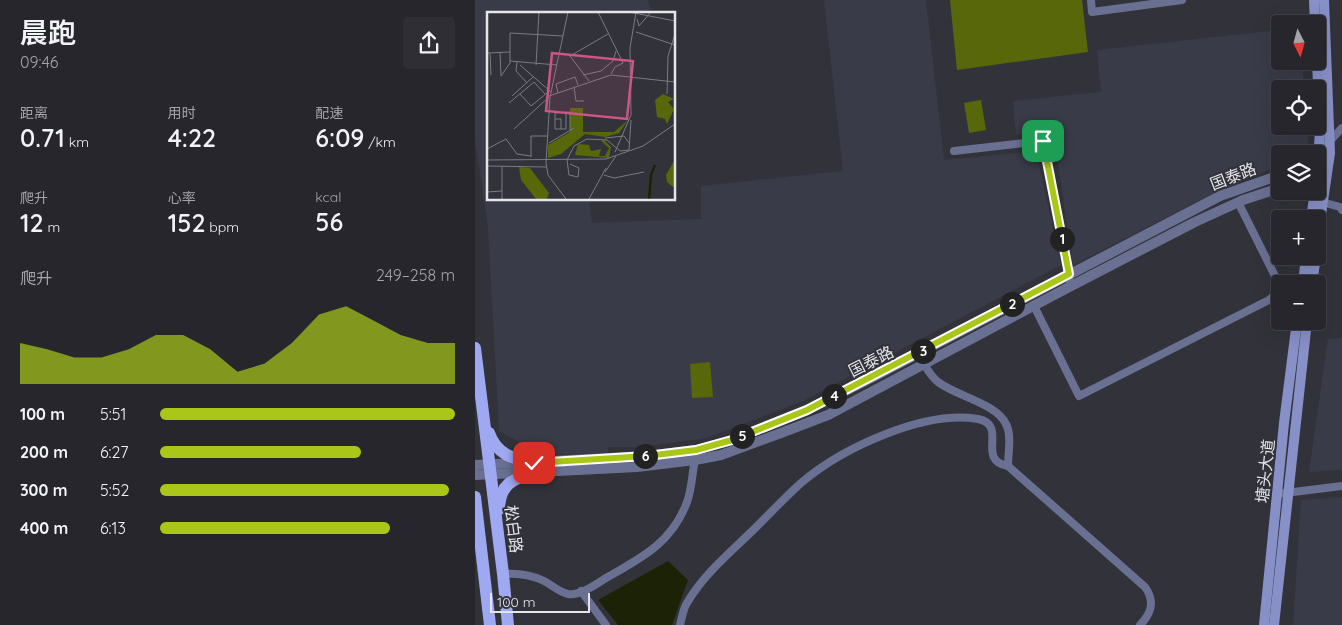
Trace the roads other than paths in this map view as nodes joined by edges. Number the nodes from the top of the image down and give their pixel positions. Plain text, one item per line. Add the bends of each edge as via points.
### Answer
1 (1091, 0) edge
2 (1182, 0) edge
3 (1314, 0) edge
4 (1324, 0) edge
5 (1131, 3) edge
6 (1315, 15) edge
7 (1317, 70) edge
8 (1342, 128) edge
9 (1330, 141) junction
10 (1320, 145) edge
11 (1326, 146) edge
12 (954, 151) dead end
13 (1326, 154) edge
14 (1271, 178) edge
15 (1271, 191) edge
16 (1322, 200) edge
17 (1238, 202) junction
18 (1341, 207) edge
19 (1069, 274) junction
20 (1071, 286) junction
21 (1034, 306) junction
22 (1296, 330) edge
23 (1306, 330) edge
24 (475, 348) edge
25 (924, 364) junction
26 (485, 420) junction
27 (695, 460) junction
28 (475, 465) edge
29 (1008, 466) junction
30 (534, 468) junction
31 (490, 470) junction
32 (475, 475) edge
33 (1342, 486) edge
34 (1283, 493) junction
35 (475, 497) edge
36 (475, 518) edge
37 (479, 531) junction
38 (499, 536) junction
39 (503, 574) junction
40 (581, 591) junction
41 (490, 625) edge
42 (508, 625) edge
43 (606, 625) edge
44 (680, 625) edge
45 (1140, 625) edge
46 (1264, 625) edge
47 (1274, 625) edge

1 - 5 street via 1092,12
2 - 5 street
3 - 6 main road
4 - 9 main road
7 - 10 main road
8 - 9 street
9 - 11 street
9 - 13 main road
12 - 19 street via 1043,141
14 - 19 street, 国泰路 via 1220,196
15 - 17 street, 国泰路
16 - 18 street
17 - 20 street, 国泰路
17 - 21 street via 1278,285 1273,298 1252,309 1079,396
19 - 20 street
19 - 30 street, 国泰路 via 807,410 732,440 696,450
20 - 21 street, 国泰路
21 - 25 street, 国泰路
22 - 34 main road, 塘头大道
23 - 34 main road, 塘头大道
24 - 26 main road, 松白路
25 - 27 street, 国泰路 via 828,415 721,455
25 - 29 street via 938,382 999,414 1007,424
26 - 30 main road via 491,438 501,452
26 - 31 main road, 松白路
27 - 30 street, 国泰路 via 637,467
27 - 40 street via 688,501 664,539 650,553
28 - 31 street, 国泰路
29 - 44 street via 992,457 991,427 980,420 938,419 877,438 802,482 711,570 686,605
29 - 45 street via 1145,587 1152,604 1150,613
30 - 31 street, 国泰路
30 - 38 main road via 503,490 499,503
31 - 32 street, 国泰路
31 - 38 main road, 松白路
33 - 34 street
34 - 46 main road, 塘头大道
34 - 47 main road, 塘头大道
35 - 37 main road
36 - 37 main road
37 - 41 main road
38 - 39 main road, 松白路
39 - 40 street via 538,578 569,594
39 - 42 main road, 松白路
40 - 43 street

